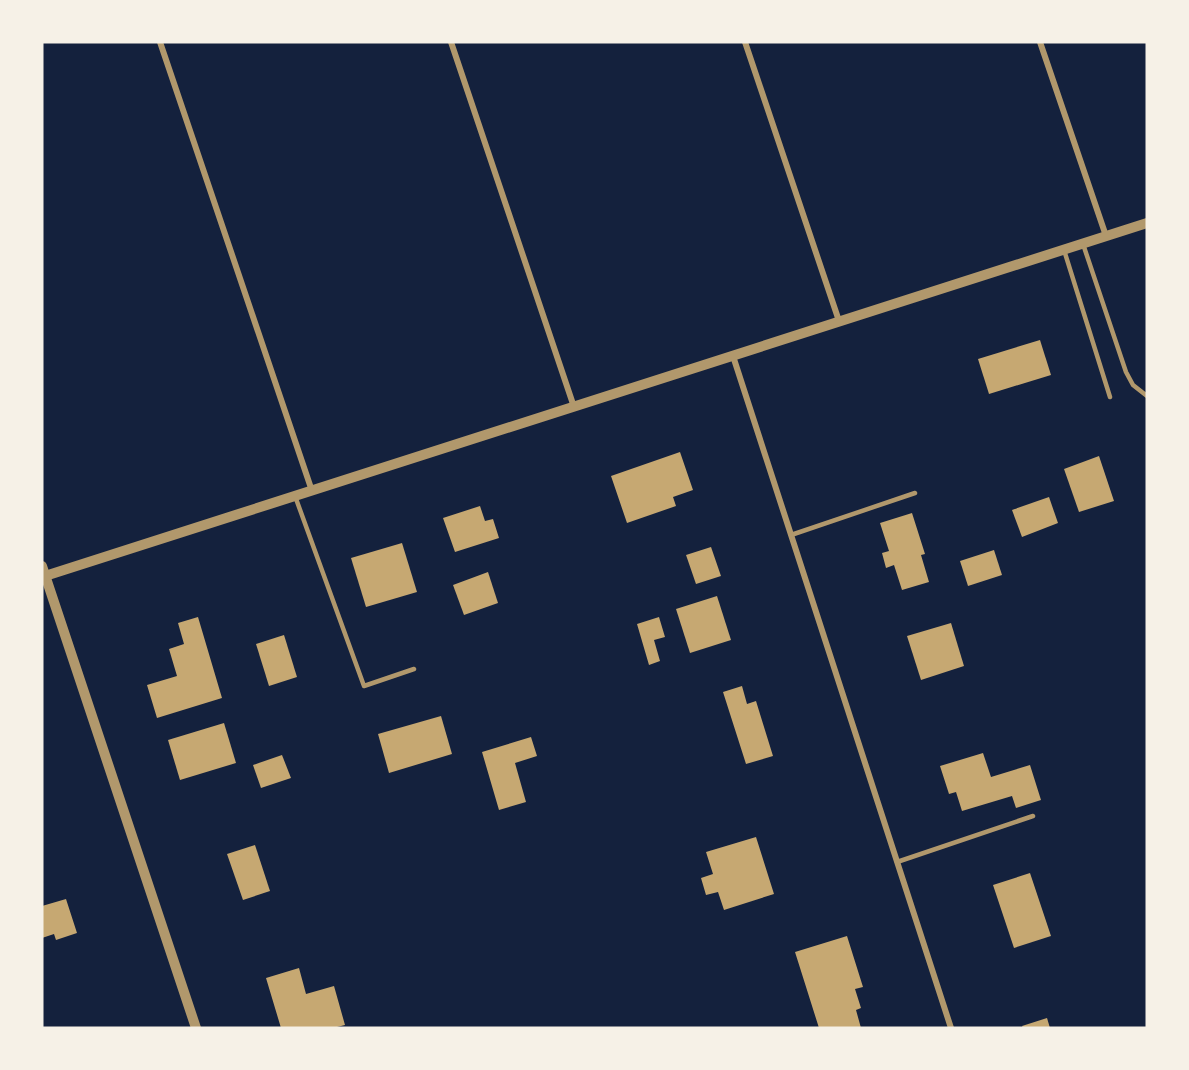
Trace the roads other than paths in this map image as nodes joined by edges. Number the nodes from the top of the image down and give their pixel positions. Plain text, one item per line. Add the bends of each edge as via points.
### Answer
1 (160, 42) edge
2 (451, 42) edge
3 (745, 42) edge
4 (1040, 42) edge
5 (1147, 223) edge
6 (1106, 236) junction
7 (1083, 244) junction
8 (1064, 250) junction
9 (839, 321) junction
10 (733, 356) junction
11 (1147, 396) edge
12 (1110, 397) dead end
13 (574, 407) junction
14 (312, 490) junction
15 (915, 493) dead end
16 (295, 496) junction
17 (791, 535) junction
18 (43, 573) edge
19 (414, 669) dead end
20 (1033, 816) dead end
21 (897, 862) junction
22 (196, 1028) edge
23 (951, 1028) edge

1 - 14 street
2 - 13 street
3 - 9 street
4 - 6 street
5 - 6 street
6 - 7 street
7 - 8 street
7 - 11 lane via 1126,372 1133,385
8 - 9 street
8 - 12 lane
9 - 10 street
10 - 13 street
10 - 17 street
13 - 14 street
14 - 16 street
15 - 17 lane
16 - 18 street
16 - 19 lane via 364,686
17 - 21 street
18 - 22 street
20 - 21 lane
21 - 23 street

